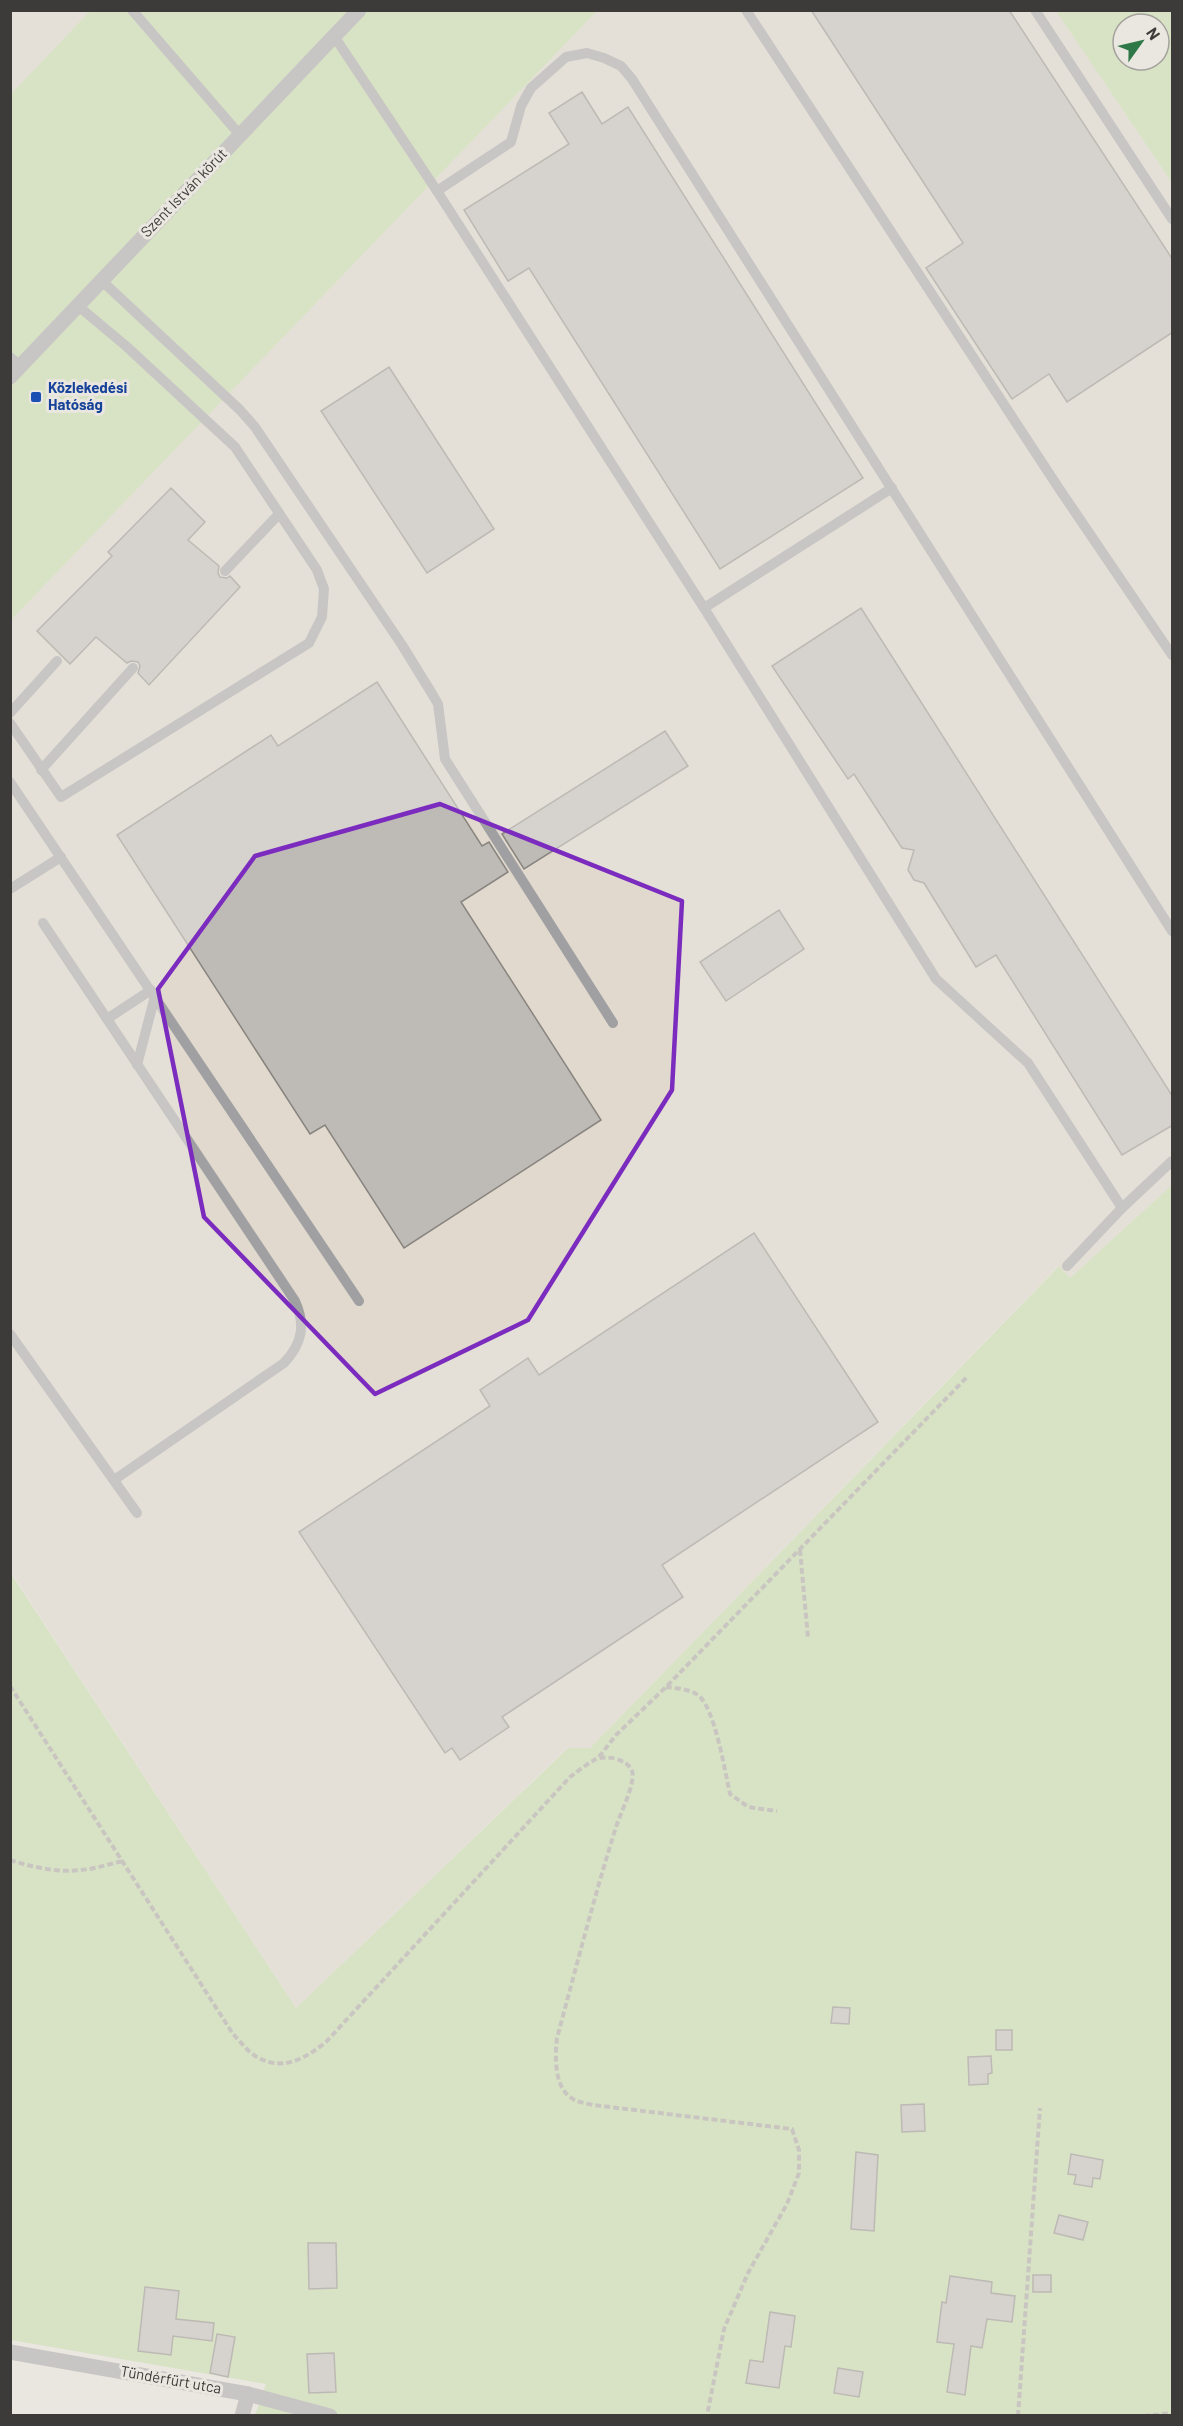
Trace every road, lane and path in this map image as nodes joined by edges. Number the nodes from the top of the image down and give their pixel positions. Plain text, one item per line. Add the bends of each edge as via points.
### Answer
1 (132, 10) edge
2 (359, 10) edge
3 (746, 10) edge
4 (1035, 10) edge
5 (334, 36) junction
6 (240, 135) junction
7 (437, 191) junction
8 (1173, 219) edge
9 (101, 280) junction
10 (77, 305) junction
11 (14, 367) edge
12 (892, 488) junction
13 (279, 514) junction
14 (225, 571) dead end
15 (704, 608) junction
16 (1173, 655) edge
17 (57, 661) dead end
18 (133, 668) dead end
19 (10, 713) edge
20 (10, 723) edge
21 (41, 770) junction
22 (10, 783) edge
23 (61, 857) junction
24 (10, 889) edge
25 (43, 923) dead end
26 (1173, 931) edge
27 (153, 993) junction
28 (107, 1019) junction
29 (613, 1023) dead end
30 (138, 1065) junction
31 (1173, 1161) edge
32 (1122, 1208) junction
33 (1067, 1266) dead end
34 (359, 1301) dead end
35 (10, 1334) edge
36 (967, 1377) dead end
37 (114, 1480) junction
38 (136, 1513) dead end
39 (800, 1549) junction
40 (808, 1638) dead end
41 (10, 1686) edge
42 (666, 1687) junction
43 (598, 1758) junction
44 (777, 1811) dead end
45 (10, 1860) edge
46 (123, 1861) junction
47 (1040, 2108) dead end
48 (10, 2352) edge
49 (248, 2394) junction
50 (1173, 2413) edge
51 (242, 2415) edge
52 (330, 2415) edge
53 (707, 2415) edge
54 (1018, 2415) edge
55 (1144, 2415) edge

1 - 6 lane
2 - 5 street, Szent István körút
3 - 16 lane
4 - 8 lane
5 - 6 street, Szent István körút
5 - 7 lane
6 - 9 street, Szent István körút
7 - 12 lane via 511,142 521,106 531,88 566,57 587,53 621,66
7 - 15 lane
9 - 10 street, Szent István körút
9 - 29 lane via 255,427 431,692 438,704 446,759
10 - 11 street, Szent István körút
10 - 13 lane via 235,447
12 - 15 lane
12 - 26 lane
13 - 14 lane
13 - 21 lane via 317,570 324,588 322,616 309,643 60,797
15 - 32 lane via 936,979 1028,1063
17 - 19 lane
18 - 21 lane
20 - 21 lane
22 - 23 lane
23 - 24 lane
23 - 27 lane
25 - 28 lane
27 - 28 lane
27 - 30 lane
27 - 34 lane
28 - 30 lane
30 - 37 lane via 295,1301 302,1333 284,1363
31 - 32 lane
32 - 33 lane
35 - 37 lane
36 - 39 path
37 - 38 lane
39 - 40 path
39 - 42 path
41 - 46 path
42 - 43 path
42 - 44 path via 699,1696 710,1709 730,1794 748,1807
43 - 46 path via 570,1777 326,2042 307,2057 289,2063 273,2063 256,2056 233,2034
43 - 53 path via 622,1761 632,1771 633,1781 598,1884 557,2038 555,2052 563,2091 572,2099 593,2105 792,2129 799,2150 799,2173 787,2204 748,2273 724,2329
45 - 46 path via 66,1871
47 - 54 path
48 - 49 street, Tündérfürt utca
49 - 51 street
49 - 52 street, Tündérfürt utca
50 - 55 path

